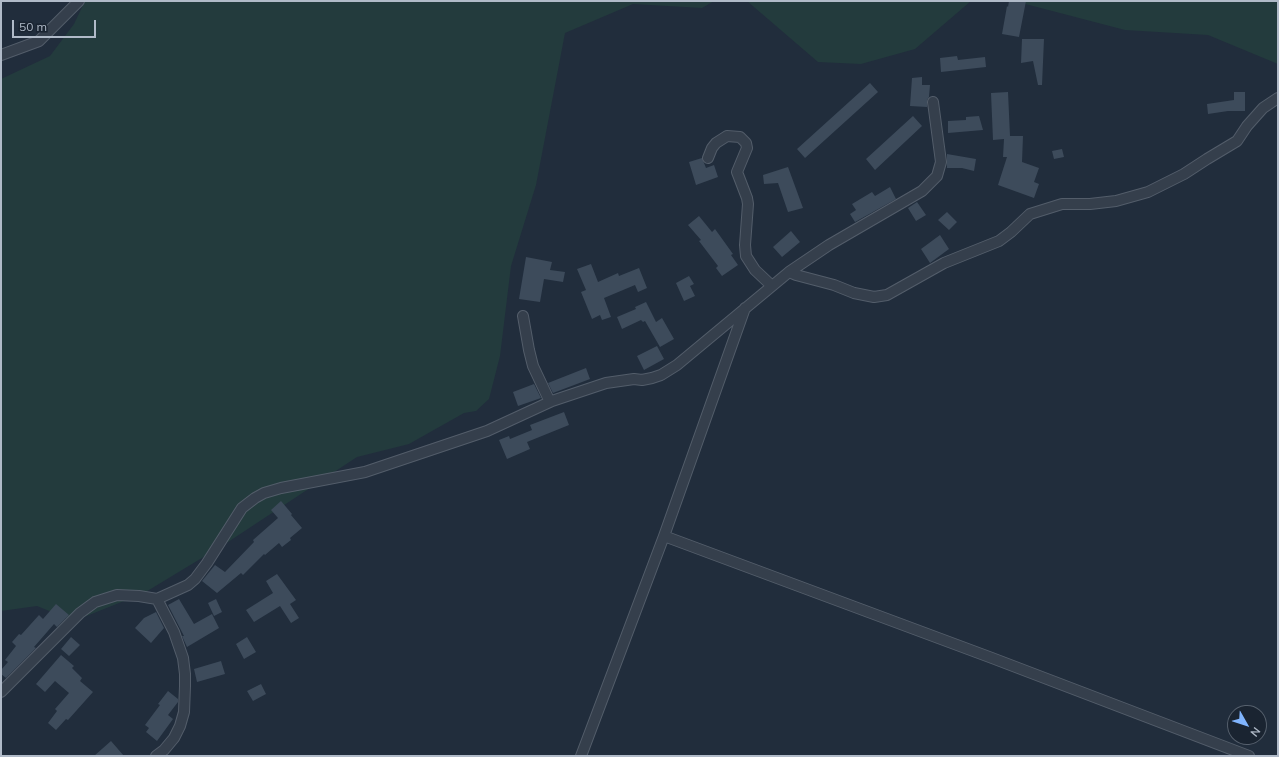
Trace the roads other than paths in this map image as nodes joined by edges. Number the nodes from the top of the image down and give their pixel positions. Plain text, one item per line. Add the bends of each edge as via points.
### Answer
1 (79, 1) edge
2 (1, 55) edge
3 (1278, 98) edge
4 (932, 102) dead end
5 (708, 158) dead end
6 (789, 272) junction
7 (772, 286) junction
8 (745, 308) junction
9 (523, 316) dead end
10 (550, 402) junction
11 (664, 536) junction
12 (157, 599) junction
13 (1, 692) edge
14 (156, 756) edge
15 (581, 756) edge
16 (1248, 756) edge

1 - 2 street via 39,41
3 - 6 street via 1263,108 1237,142 1184,174 1148,192 1090,204 1062,204 1030,214 999,241 944,263 887,295 874,297 854,293
4 - 6 street via 941,162 937,176 922,191 829,245
5 - 7 street via 716,143 728,136 740,138 746,143 747,148 737,172 748,204 746,256 755,270
6 - 7 street
7 - 8 street
8 - 10 street via 677,365 661,375 642,380 606,383
8 - 11 street
9 - 10 street via 533,366
10 - 12 street via 487,431 409,458 365,472 281,488 255,498 242,508 195,579 188,585
11 - 15 street
11 - 16 street
12 - 13 street via 117,595 95,602 80,613
12 - 14 street via 174,632 183,658 185,686 184,712 180,726 174,738

